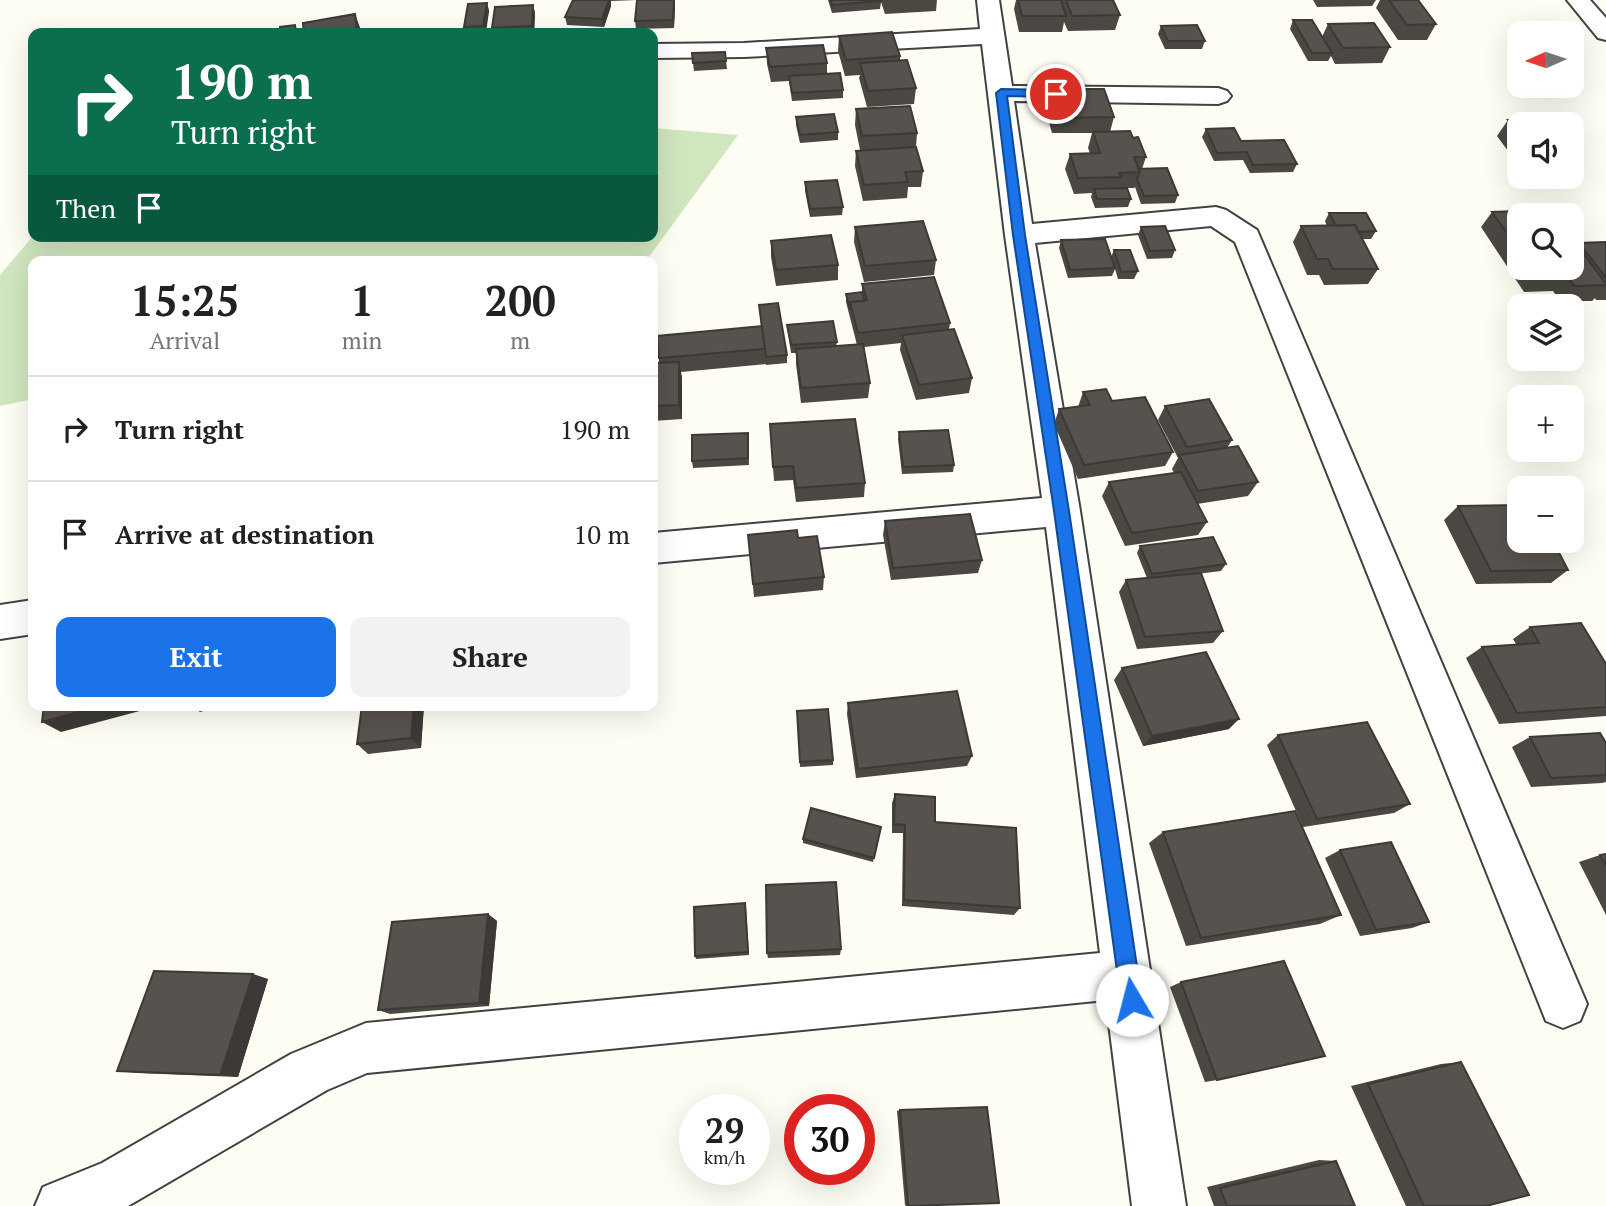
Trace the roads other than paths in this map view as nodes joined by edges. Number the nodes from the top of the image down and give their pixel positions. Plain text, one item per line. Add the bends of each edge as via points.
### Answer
1 (1578, 0) edge
2 (990, 18) edge
3 (1606, 33) edge
4 (658, 51) edge
5 (1001, 93) junction
6 (1218, 96) dead end
7 (1019, 235) junction
8 (1062, 511) junction
9 (658, 548) edge
10 (28, 618) edge
11 (0, 622) edge
12 (1128, 974) junction
13 (1563, 1004) dead end
14 (62, 1206) edge
15 (1159, 1206) edge

1 - 3 street
2 - 4 street via 744,50
2 - 5 street
5 - 6 street
5 - 7 street
7 - 8 street
7 - 13 street via 1216,216 1247,237
8 - 9 street
8 - 12 street
10 - 11 street
12 - 14 street via 366,1048 309,1072 119,1183
12 - 15 street

